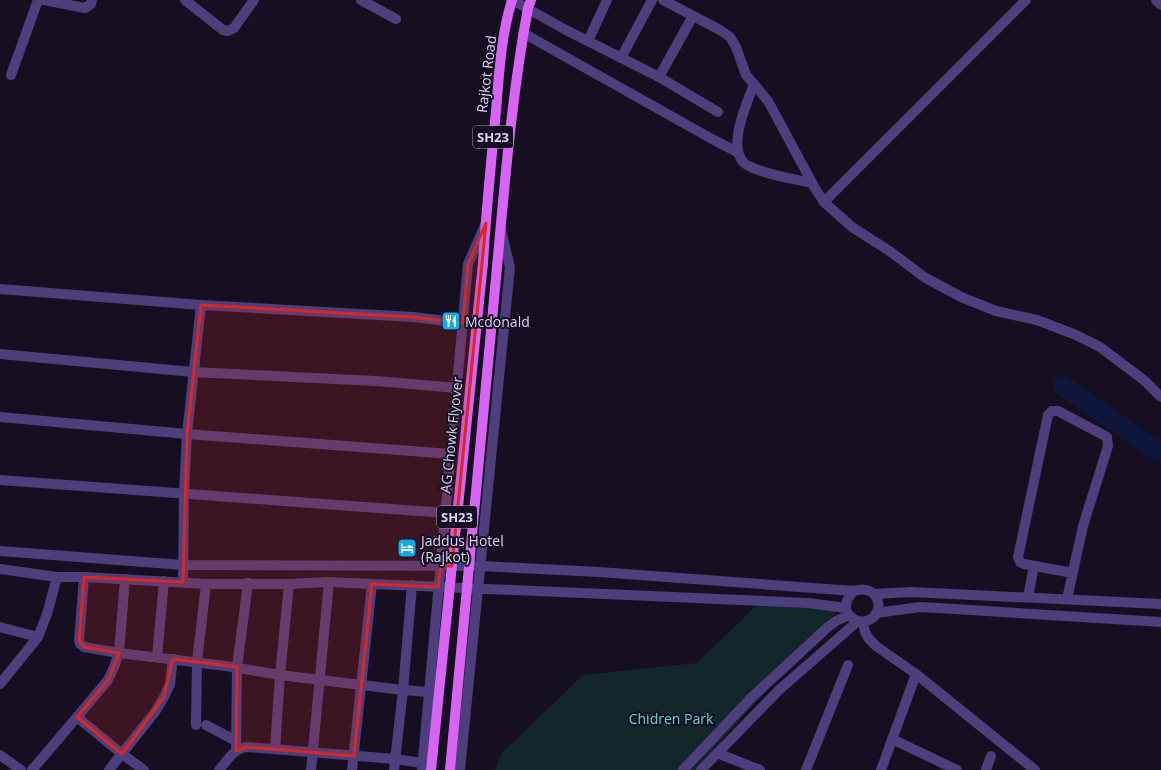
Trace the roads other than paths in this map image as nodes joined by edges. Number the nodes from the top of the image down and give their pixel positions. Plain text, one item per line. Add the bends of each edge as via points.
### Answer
1 (38, 0) edge
2 (44, 0) edge
3 (92, 0) edge
4 (186, 0) edge
5 (254, 0) edge
6 (361, 0) edge
7 (512, 0) edge
8 (607, 0) edge
9 (652, 0) edge
10 (663, 0) edge
11 (1026, 0) edge
12 (1156, 0) edge
13 (530, 4) edge
14 (1161, 5) edge
15 (693, 16) junction
16 (396, 19) dead end
17 (523, 33) junction
18 (588, 41) junction
19 (621, 58) junction
20 (11, 75) dead end
21 (659, 77) junction
22 (754, 84) junction
23 (718, 112) dead end
24 (737, 152) junction
25 (811, 183) junction
26 (824, 202) junction
27 (486, 223) junction
28 (500, 228) junction
29 (0, 289) edge
30 (201, 305) junction
31 (463, 323) junction
32 (0, 354) edge
33 (193, 372) junction
34 (457, 388) junction
35 (1161, 397) edge
36 (0, 417) edge
37 (187, 434) junction
38 (451, 454) junction
39 (0, 480) edge
40 (184, 493) junction
41 (445, 513) junction
42 (0, 551) edge
43 (183, 564) junction
44 (441, 566) junction
45 (481, 566) junction
46 (1034, 566) junction
47 (0, 569) edge
48 (1073, 573) junction
49 (84, 576) junction
50 (57, 578) junction
51 (125, 579) junction
52 (164, 580) junction
53 (183, 582) junction
54 (329, 582) junction
55 (248, 583) junction
56 (206, 584) junction
57 (289, 584) junction
58 (372, 584) junction
59 (412, 585) junction
60 (438, 587) junction
61 (479, 588) junction
62 (854, 591) junction
63 (874, 594) junction
64 (1028, 597) junction
65 (1067, 599) junction
66 (1161, 604) edge
67 (847, 612) junction
68 (876, 613) junction
69 (860, 621) junction
70 (1161, 622) edge
71 (0, 627) edge
72 (38, 637) junction
73 (119, 653) junction
74 (157, 657) junction
75 (173, 659) junction
76 (197, 662) junction
77 (848, 665) dead end
78 (237, 667) junction
79 (916, 674) junction
80 (280, 675) junction
81 (320, 679) junction
82 (0, 684) edge
83 (361, 684) junction
84 (403, 690) junction
85 (429, 692) junction
86 (77, 717) junction
87 (196, 725) dead end
88 (206, 725) dead end
89 (892, 740) junction
90 (236, 746) junction
91 (275, 749) junction
92 (313, 753) junction
93 (717, 753) junction
94 (122, 754) junction
95 (0, 755) edge
96 (354, 756) junction
97 (991, 756) dead end
98 (395, 759) junction
99 (422, 766) edge
100 (21, 770) edge
101 (32, 770) edge
102 (109, 770) edge
103 (144, 770) edge
104 (219, 770) edge
105 (311, 770) edge
106 (352, 770) edge
107 (394, 770) edge
108 (431, 770) edge
109 (450, 770) edge
110 (460, 770) edge
111 (683, 770) edge
112 (701, 770) edge
113 (760, 770) edge
114 (806, 770) edge
115 (881, 770) edge
116 (957, 770) edge
117 (986, 770) edge
118 (1036, 770) edge

1 - 20 street
2 - 3 street via 85,8
4 - 5 street via 223,30 228,31 234,28
6 - 16 street
7 - 13 street
7 - 27 main road, Rajkot Road / SH23 via 499,72
8 - 18 street
9 - 19 street
10 - 15 street
11 - 26 street
12 - 14 street
13 - 17 main road, SH23
13 - 18 street via 566,30
15 - 21 street
15 - 22 street via 730,36 746,75
17 - 24 street
17 - 28 main road, SH23
18 - 19 street
19 - 21 street
21 - 23 street
22 - 24 street via 744,110
22 - 25 street via 779,119
24 - 25 street via 744,162 756,170
25 - 26 street
26 - 35 street via 852,227 924,277 961,297 996,311 1037,320 1076,335 1100,348 1145,381
27 - 31 street via 468,264
27 - 108 main road, AG Chowk Flyover / SH23, bridge
28 - 45 street via 510,267
28 - 109 main road, AG Chowk Flyover / SH23, bridge
29 - 30 street
30 - 31 street via 413,317
30 - 33 street
31 - 34 street
32 - 33 street
33 - 34 street via 376,381
33 - 37 street
34 - 38 street
36 - 37 street
37 - 38 street
37 - 40 street
38 - 41 street
39 - 40 street
40 - 41 street
40 - 43 street
41 - 44 street
42 - 43 street
43 - 44 street
43 - 53 street
44 - 45 street
44 - 60 street
45 - 61 street
45 - 62 street
46 - 48 street
46 - 48 street via 1020,562 1018,557 1048,415 1052,411 1058,411 1107,437 1108,446 1083,526
46 - 64 street
47 - 50 street
48 - 65 street
49 - 50 street
49 - 51 street
49 - 73 street via 80,644
50 - 72 street
51 - 52 street
51 - 73 street
52 - 53 street
52 - 74 street
53 - 56 street
54 - 57 street
54 - 58 street
54 - 81 street
55 - 56 street
55 - 57 street
55 - 78 street
56 - 76 street
57 - 80 street
58 - 59 street
58 - 83 street
59 - 60 street
59 - 84 street
60 - 61 street
60 - 85 street
61 - 67 street via 808,603
61 - 110 street
62 - 63 street via 864,589
62 - 67 street via 846,599
63 - 64 street via 911,592
63 - 68 street via 878,603
64 - 65 street
65 - 66 street
67 - 69 street
67 - 111 street via 762,689
68 - 69 street via 873,617
68 - 70 street via 920,607 952,608
69 - 79 street via 876,646
69 - 93 street via 779,690
71 - 72 street
72 - 82 street
73 - 74 street
73 - 86 street via 108,680
74 - 75 street
75 - 76 street
75 - 94 street via 170,684 164,697
76 - 78 street
76 - 87 street
77 - 114 street
78 - 80 street
78 - 90 street
79 - 89 street
79 - 118 street
80 - 81 street
80 - 91 street
81 - 83 street
81 - 92 street
83 - 84 street
83 - 96 street
84 - 85 street
84 - 98 street
85 - 99 street
86 - 94 street
86 - 101 street
88 - 90 street
89 - 115 street
89 - 116 street
90 - 91 street
90 - 104 street
91 - 92 street
92 - 96 street
92 - 105 street
93 - 112 street
93 - 113 street
94 - 102 street
94 - 103 street
95 - 100 street
96 - 98 street
96 - 106 street
97 - 117 street
98 - 99 street
98 - 107 street

